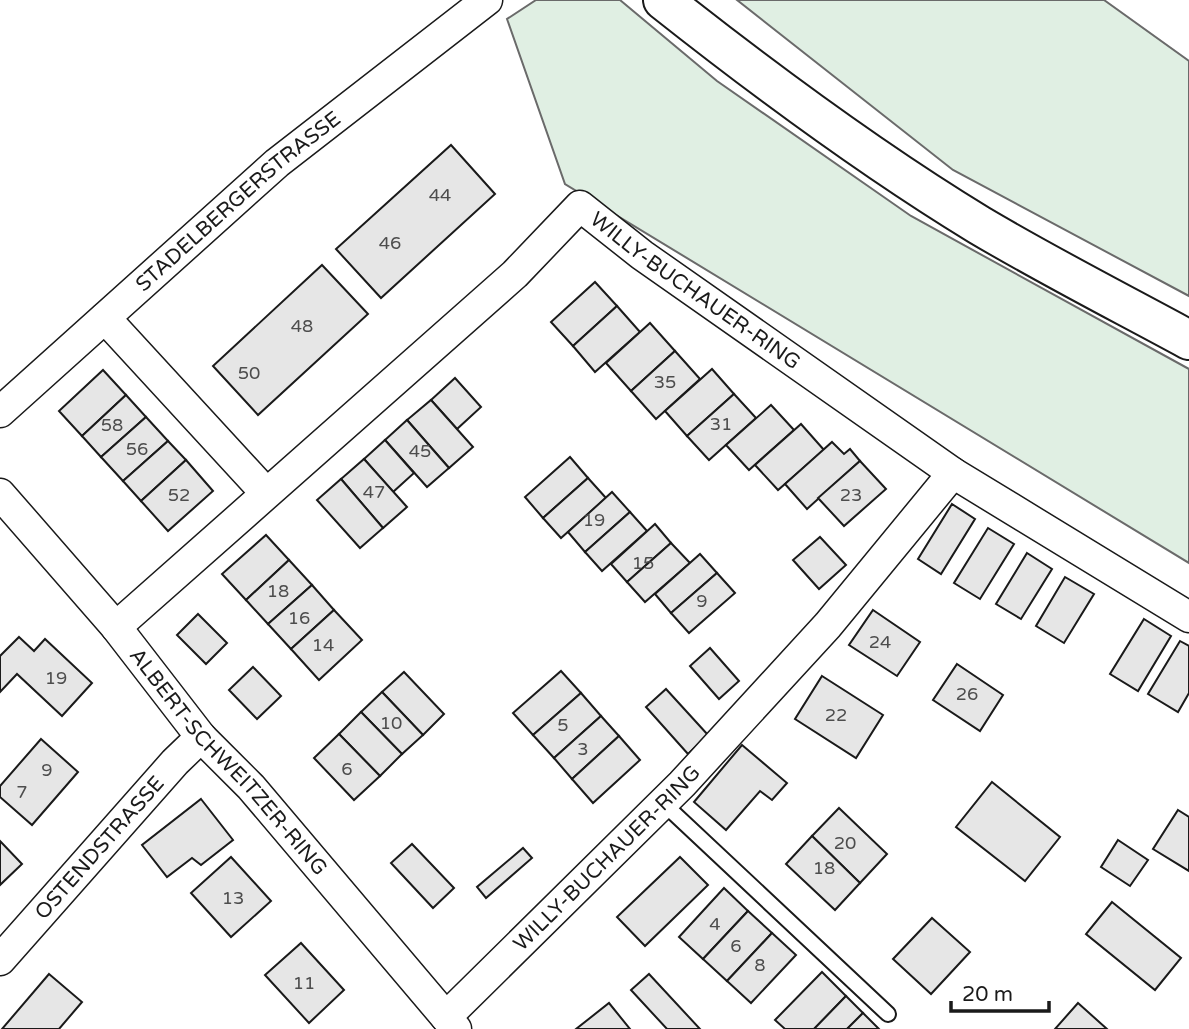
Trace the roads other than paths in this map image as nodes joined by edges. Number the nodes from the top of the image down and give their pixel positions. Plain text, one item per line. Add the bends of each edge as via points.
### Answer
1 (487, 0) edge
2 (663, 0) edge
3 (105, 318) junction
4 (1189, 340) edge
5 (0, 411) edge
6 (953, 473) junction
7 (266, 492) junction
8 (0, 494) edge
9 (1189, 617) edge
10 (116, 627) junction
11 (201, 737) junction
12 (663, 803) junction
13 (0, 960) edge
14 (888, 1014) dead end
15 (451, 1023) edge

1 - 3 street, STADELBERGERSTRASSE via 277,163
2 - 4 street via 846,136 979,225
3 - 5 street, STADELBERGERSTRASSE
3 - 7 street
6 - 7 street, WILLY-BUCHAUER-RING via 642,255 580,206 515,274
6 - 9 street, WILLY-BUCHAUER-RING
6 - 12 street, WILLY-BUCHAUER-RING via 828,625
7 - 10 street, WILLY-BUCHAUER-RING
8 - 10 street, ALBERT-SCHWEITZER-RING
10 - 11 street, ALBERT-SCHWEITZER-RING
11 - 13 street, OSTENDSTRASSE
11 - 15 street, ALBERT-SCHWEITZER-RING via 251,787
12 - 14 lane
12 - 15 street, WILLY-BUCHAUER-RING

